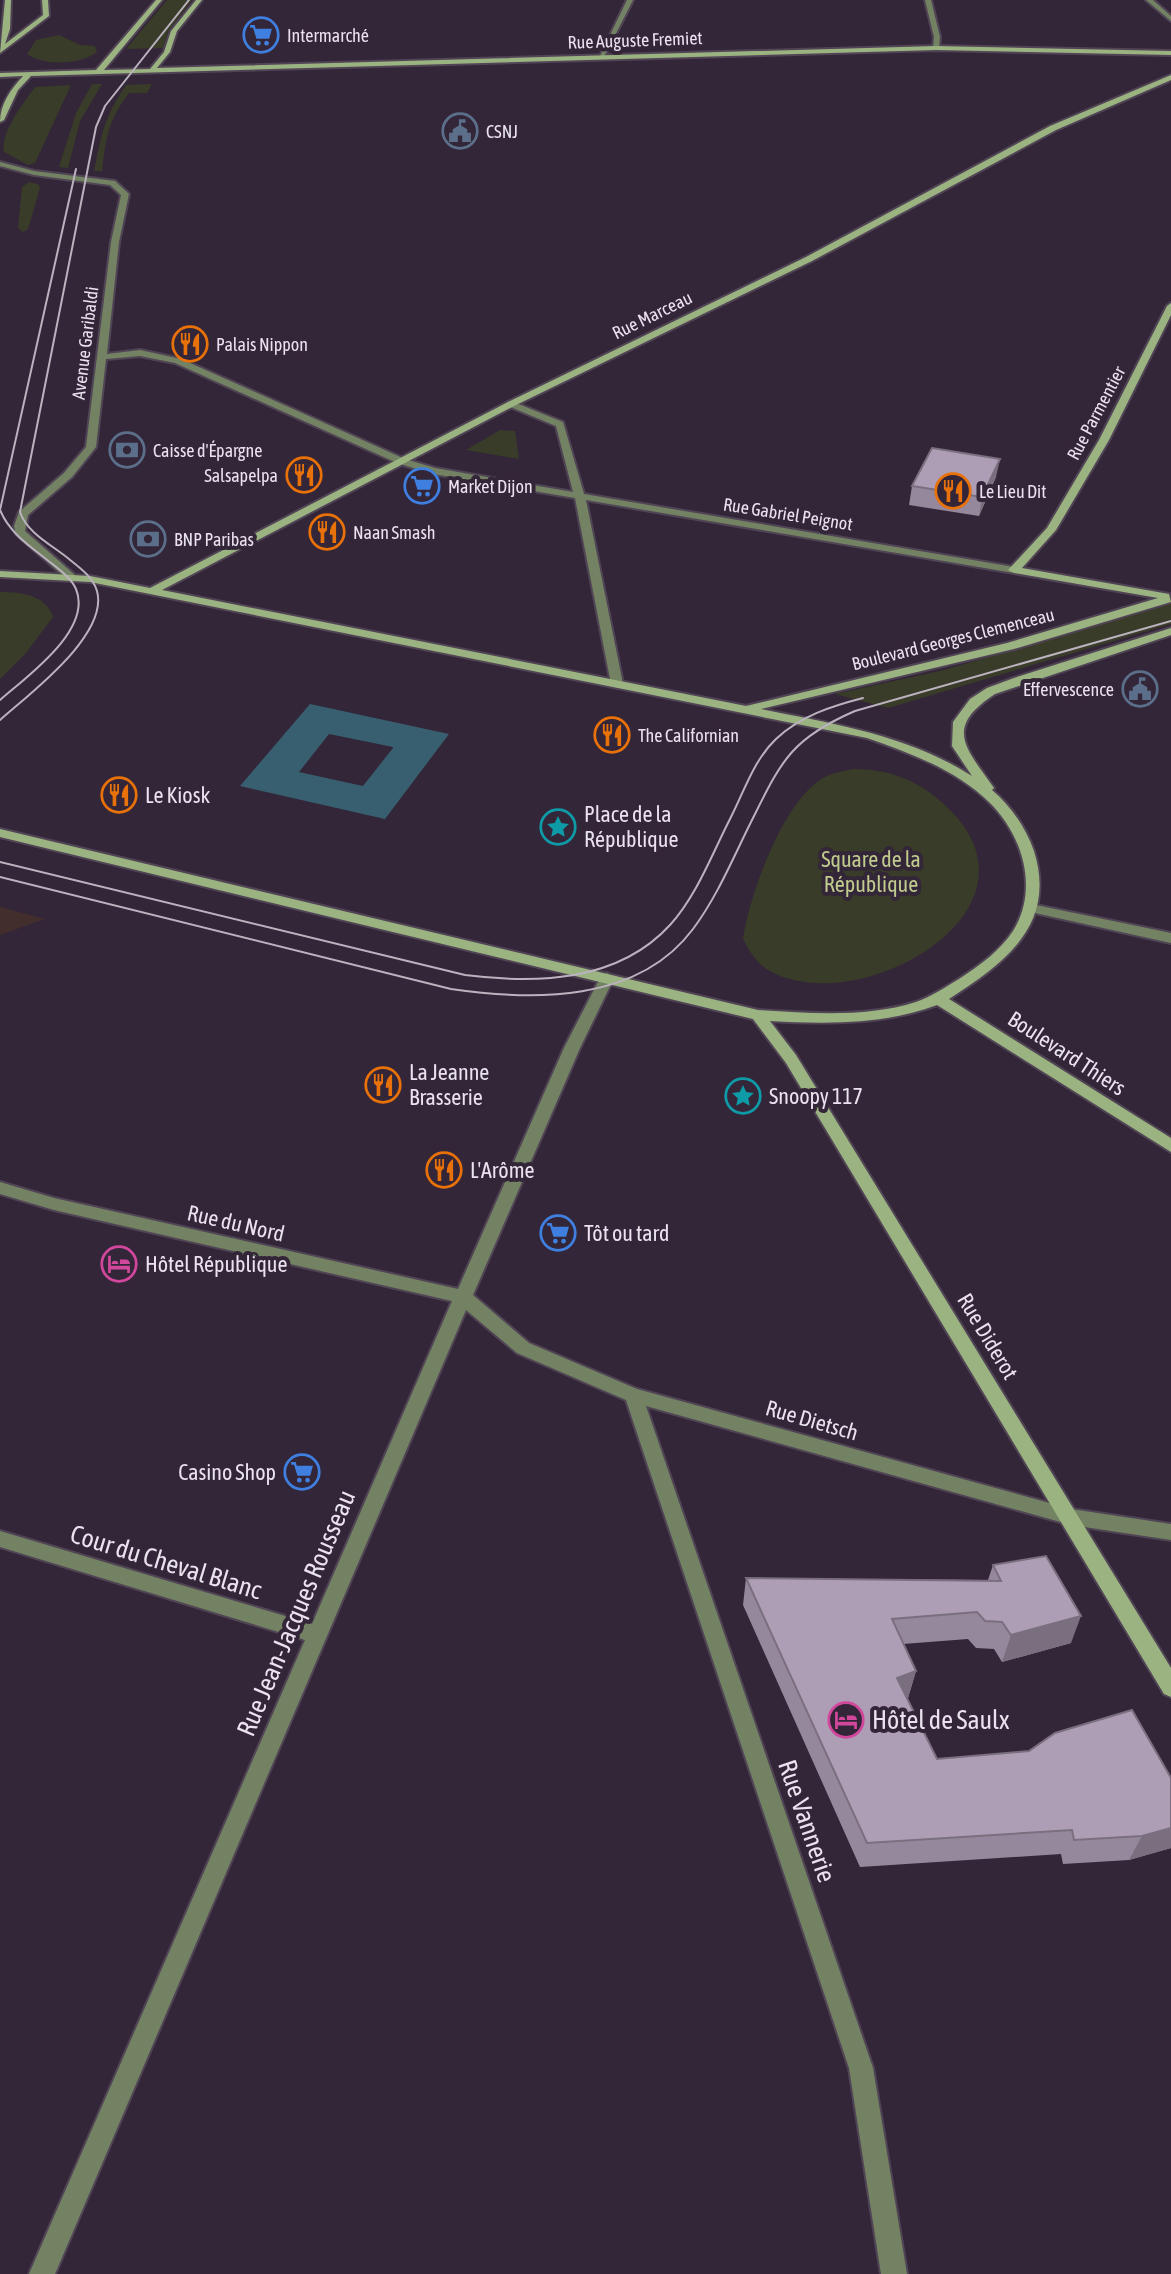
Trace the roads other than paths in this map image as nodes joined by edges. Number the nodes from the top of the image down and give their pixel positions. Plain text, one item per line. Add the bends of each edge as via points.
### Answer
1 (8, 0) edge
2 (45, 0) edge
3 (159, 0) edge
4 (199, 0) edge
5 (630, 0) edge
6 (928, 0) edge
7 (1149, 0) edge
8 (1171, 19) edge
9 (936, 48) junction
10 (0, 51) edge
11 (1171, 53) edge
12 (601, 57) junction
13 (0, 63) edge
14 (152, 70) junction
15 (99, 71) junction
16 (29, 74) junction
17 (0, 75) edge
18 (1171, 77) edge
19 (0, 120) edge
20 (0, 164) edge
21 (1171, 306) edge
22 (102, 357) junction
23 (511, 404) junction
24 (401, 461) junction
25 (580, 497) junction
26 (1014, 570) junction
27 (0, 574) edge
28 (70, 576) junction
29 (152, 591) junction
30 (1171, 598) edge
31 (1171, 631) edge
32 (617, 684) junction
33 (743, 710) junction
34 (994, 799) junction
35 (0, 833) edge
36 (1031, 908) junction
37 (1171, 938) edge
38 (607, 978) junction
39 (938, 999) junction
40 (758, 1015) junction
41 (1171, 1146) edge
42 (0, 1188) edge
43 (463, 1297) junction
44 (633, 1395) junction
45 (1071, 1517) junction
46 (1171, 1532) edge
47 (0, 1539) edge
48 (317, 1635) junction
49 (1171, 1687) edge
50 (42, 2274) edge
51 (894, 2274) edge

1 - 10 main road
2 - 10 main road via 46,16
3 - 15 main road
4 - 14 main road
5 - 12 street
6 - 9 street
7 - 8 street
9 - 11 main road, Rue Auguste Fremiet
9 - 12 main road, Rue Auguste Fremiet
12 - 14 main road, Rue Auguste Fremiet
13 - 17 main road
14 - 15 main road, Rue Auguste Fremiet
15 - 16 main road, Rue Auguste Fremiet
16 - 17 main road, Rue Auguste Fremiet
16 - 19 main road
18 - 23 main road, Rue Marceau via 1053,128 809,259
20 - 22 street, Avenue Garibaldi via 112,183 125,194
21 - 26 main road, Rue Parmentier via 1059,517
22 - 24 street, Rue Gabriel Peignot via 140,353 178,361
22 - 28 street, Avenue Garibaldi via 91,447 23,514 19,526
23 - 24 main road, Rue Marceau
23 - 25 street via 560,424
24 - 25 street, Rue Gabriel Peignot
24 - 29 main road, Rue Marceau
25 - 26 street, Rue Gabriel Peignot
25 - 32 street
26 - 30 main road, Rue Gabriel Peignot
27 - 28 main road
28 - 29 main road
29 - 32 main road
30 - 33 main road, Boulevard Georges Clemenceau via 1010,646
31 - 34 main road via 1018,681 974,702 959,722 958,746
32 - 33 main road
33 - 34 main road via 870,735 914,750 956,770
34 - 36 main road via 1021,835 1033,868
35 - 38 main road
36 - 37 street
36 - 39 main road via 1019,934 990,965
38 - 40 main road
38 - 43 street, Rue Jean-Jacques Rousseau
39 - 40 main road via 884,1013 834,1018
39 - 41 main road, Boulevard Thiers
40 - 45 main road, Rue Diderot via 785,1049
42 - 43 street, Rue du Nord
43 - 44 street, Rue Dietsch via 523,1348
43 - 48 street, Rue Jean-Jacques Rousseau
44 - 45 street, Rue Dietsch
44 - 51 street, Rue Vannerie via 861,2068
45 - 46 street, Rue Dietsch
45 - 49 main road, Rue Diderot
47 - 48 street, Cour du Cheval Blanc
48 - 50 street, Rue Jean-Jacques Rousseau

